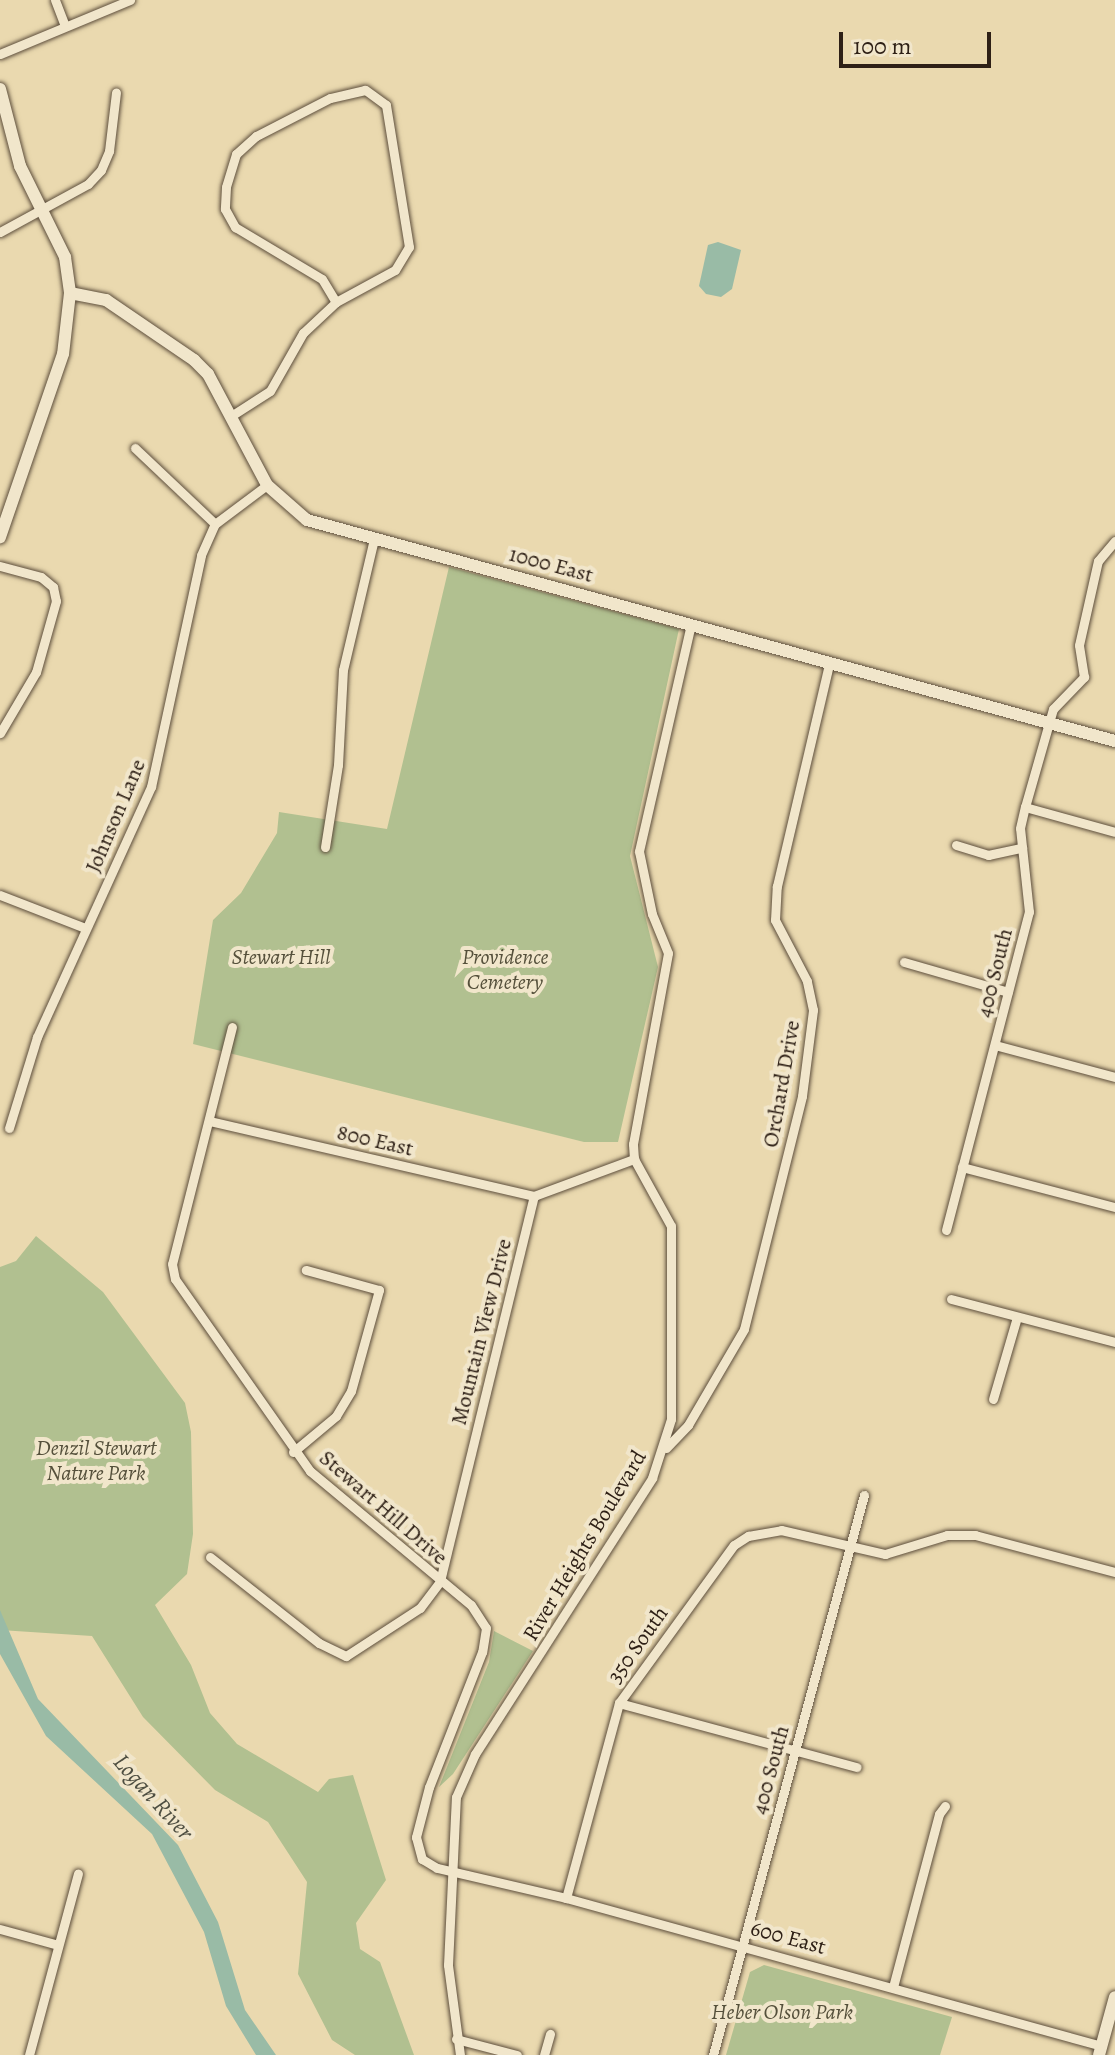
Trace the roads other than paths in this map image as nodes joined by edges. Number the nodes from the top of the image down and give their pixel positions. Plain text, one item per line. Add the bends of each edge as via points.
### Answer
1 (55, 0) edge
2 (130, 0) edge
3 (65, 26) junction
4 (0, 54) edge
5 (116, 92) dead end
6 (1, 96) edge
7 (40, 212) junction
8 (0, 232) edge
9 (70, 293) junction
10 (336, 302) junction
11 (231, 416) junction
12 (135, 448) dead end
13 (267, 485) junction
14 (215, 524) junction
15 (0, 537) edge
16 (374, 539) junction
17 (1115, 541) edge
18 (0, 566) edge
19 (691, 624) junction
20 (829, 664) junction
21 (1047, 724) junction
22 (0, 733) edge
23 (1115, 741) edge
24 (1025, 807) junction
25 (1115, 832) edge
26 (956, 845) dead end
27 (325, 847) dead end
28 (1022, 848) junction
29 (0, 895) edge
30 (85, 928) junction
31 (904, 962) dead end
32 (1008, 992) junction
33 (232, 1027) dead end
34 (995, 1045) junction
35 (1115, 1077) edge
36 (209, 1121) junction
37 (9, 1128) dead end
38 (634, 1159) junction
39 (962, 1167) junction
40 (534, 1196) junction
41 (1115, 1207) edge
42 (946, 1230) dead end
43 (306, 1270) dead end
44 (951, 1299) dead end
45 (1017, 1317) junction
46 (1115, 1342) edge
47 (993, 1399) dead end
48 (666, 1448) junction
49 (293, 1452) junction
50 (864, 1495) dead end
51 (850, 1547) junction
52 (210, 1557) dead end
53 (1115, 1572) edge
54 (440, 1581) junction
55 (619, 1703) junction
56 (795, 1750) junction
57 (857, 1767) dead end
58 (945, 1806) dead end
59 (449, 1871) junction
60 (78, 1874) dead end
61 (566, 1898) junction
62 (0, 1929) edge
63 (58, 1945) junction
64 (742, 1946) junction
65 (893, 1987) junction
66 (1115, 1997) edge
67 (550, 2034) dead end
68 (456, 2039) junction
69 (1115, 2050) edge
70 (1100, 2051) edge
71 (29, 2055) edge
72 (460, 2055) edge
73 (517, 2055) edge
74 (544, 2055) edge
75 (713, 2055) edge

1 - 3 street
2 - 3 street
3 - 4 street
5 - 7 street via 109,151 101,170 88,184
6 - 7 street via 20,166
7 - 8 street
7 - 9 street via 65,257
9 - 11 street, 1000 East via 106,300 194,360
9 - 15 street via 63,354
10 - 10 street via 395,270 409,247 394,133 386,105 365,90 330,98 256,136 236,154 226,187 225,209 235,227 322,279
10 - 11 street via 303,333 270,391
11 - 13 street, 1000 East
12 - 14 street
13 - 14 street
13 - 16 street, 1000 East via 307,520
14 - 30 street, Johnson Lane via 201,555 151,787
16 - 19 street, 1000 East
16 - 27 street via 343,670 338,765
17 - 21 street, 400 South via 1098,561 1079,645 1084,677 1057,701
18 - 22 street via 41,577 53,587 56,601 36,672
19 - 20 street, 1000 East
19 - 38 street via 639,851 652,914 668,953
20 - 21 street, 1000 East
20 - 48 street, Orchard Drive via 777,886 775,920 807,981 813,1010 802,1096 744,1329 688,1425
21 - 23 street, 1000 East
21 - 24 street, 400 South
24 - 25 street
24 - 28 street, 400 South
26 - 28 street via 988,855
28 - 32 street, 400 South via 1031,897
29 - 30 street
30 - 37 street, Johnson Lane via 37,1037
31 - 32 street
32 - 34 street, 400 South
33 - 36 street, Stewart Hill Drive
34 - 35 street
34 - 39 street, 400 South
36 - 40 street, 800 East
36 - 49 street, Stewart Hill Drive via 172,1264 175,1279
38 - 40 street
38 - 48 street, River Heights Boulevard via 671,1226 671,1419
39 - 41 street
39 - 42 street, 400 South
40 - 54 street, Mountain View Drive
43 - 49 street via 379,1290 351,1391 336,1416
44 - 45 street
45 - 46 street
45 - 47 street
48 - 59 street, River Heights Boulevard via 464,1773 451,1821
49 - 54 street, Stewart Hill Drive
50 - 51 street, 400 South
51 - 53 street, 350 South via 885,1554 947,1535 975,1535
51 - 55 street, 350 South via 781,1530 748,1536 734,1545
51 - 56 street, 400 South
52 - 54 street via 319,1643 346,1656 420,1608
54 - 59 street, Stewart Hill Drive via 480,1614 486,1628 416,1837 422,1859
55 - 56 street
55 - 61 street, 350 South
56 - 57 street
56 - 64 street, 400 South
58 - 65 street
59 - 61 street, 600 East
59 - 68 street, River Heights Boulevard via 448,1965
60 - 63 street
61 - 64 street, 600 East
62 - 63 street
63 - 71 street
64 - 65 street, 600 East
64 - 75 street, 400 South
65 - 70 street, 600 East
66 - 70 street
67 - 74 street
68 - 72 street, River Heights Boulevard
68 - 73 street
69 - 70 street, 600 East

